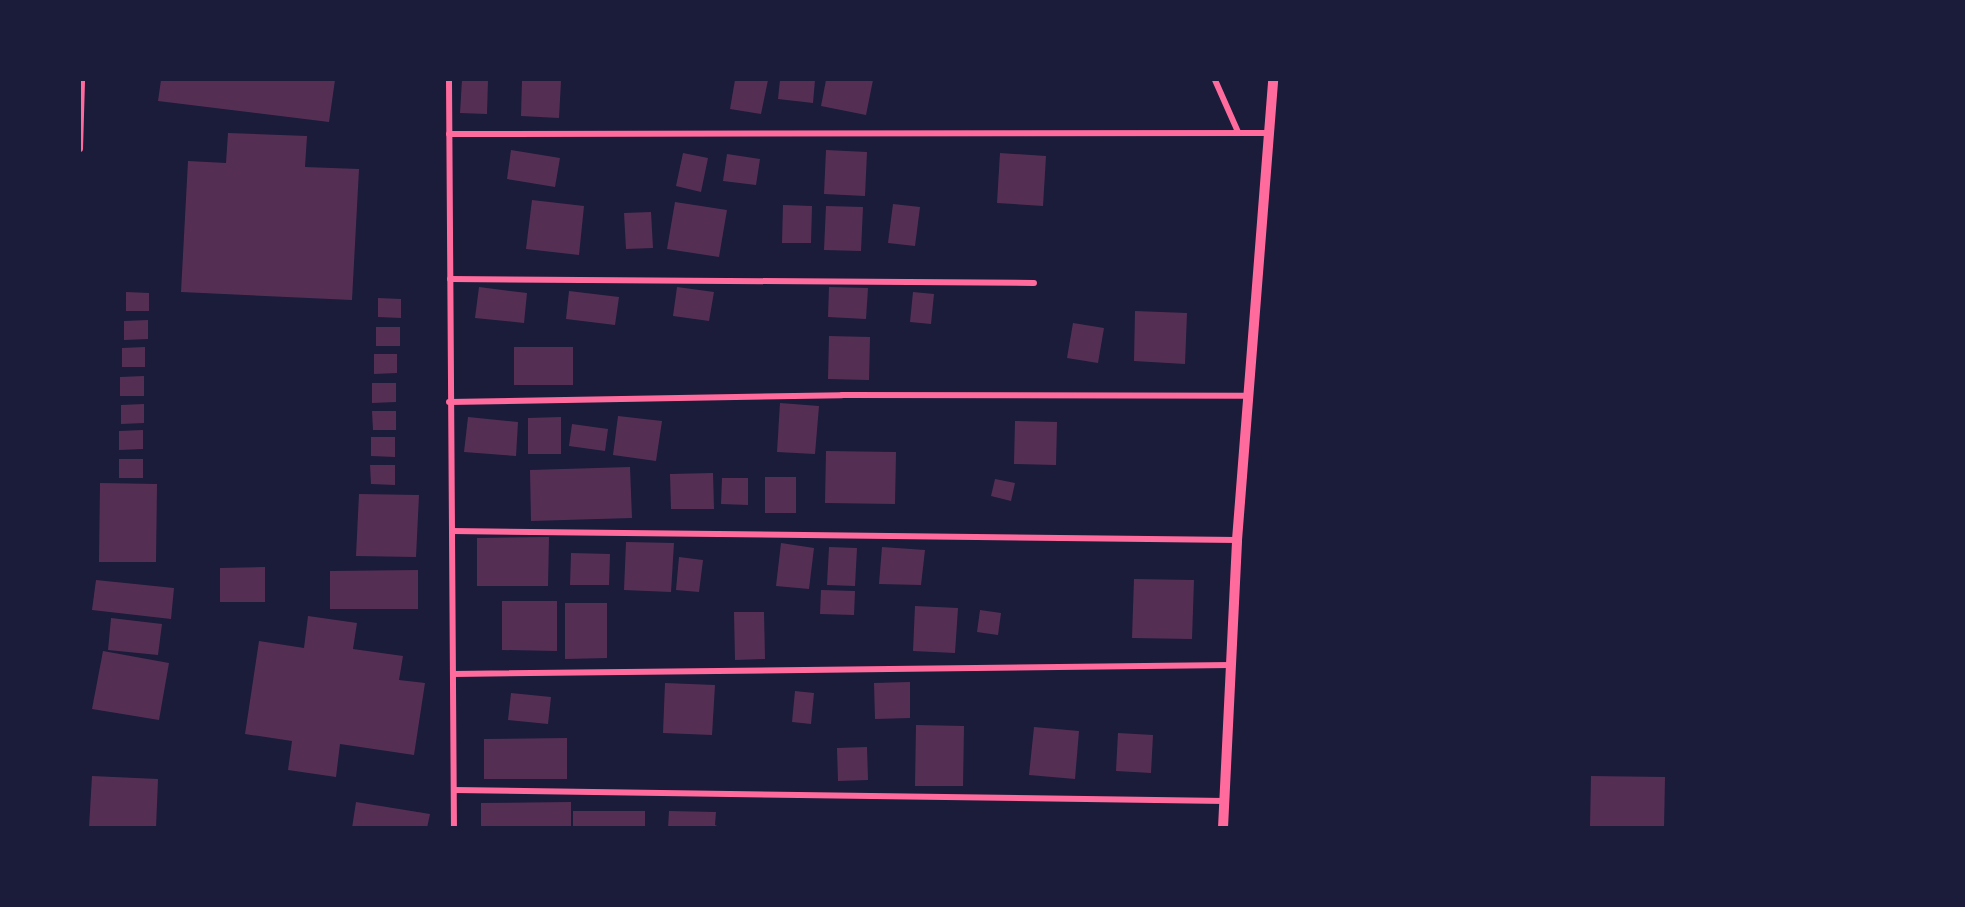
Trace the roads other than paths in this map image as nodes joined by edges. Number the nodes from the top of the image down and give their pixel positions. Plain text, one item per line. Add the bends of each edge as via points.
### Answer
1 (82, 80) edge
2 (449, 80) edge
3 (1215, 80) edge
4 (1273, 80) edge
5 (1238, 132) junction
6 (1268, 133) junction
7 (449, 134) junction
8 (80, 149) edge
9 (450, 279) junction
10 (1034, 283) dead end
11 (1248, 396) junction
12 (449, 402) junction
13 (452, 531) junction
14 (1237, 540) junction
15 (1231, 665) junction
16 (453, 674) junction
17 (454, 790) junction
18 (1224, 801) junction
19 (454, 828) edge
20 (1223, 828) edge

1 - 8 street
2 - 7 street
3 - 5 street
4 - 6 street
5 - 6 street
5 - 7 street
6 - 11 street
7 - 9 street
9 - 10 street
9 - 12 street
11 - 12 street via 842,395
11 - 14 street
12 - 13 street
13 - 14 street
13 - 16 street
14 - 15 street
15 - 16 street
15 - 18 street
16 - 17 street
17 - 18 street
17 - 19 street
18 - 20 street

